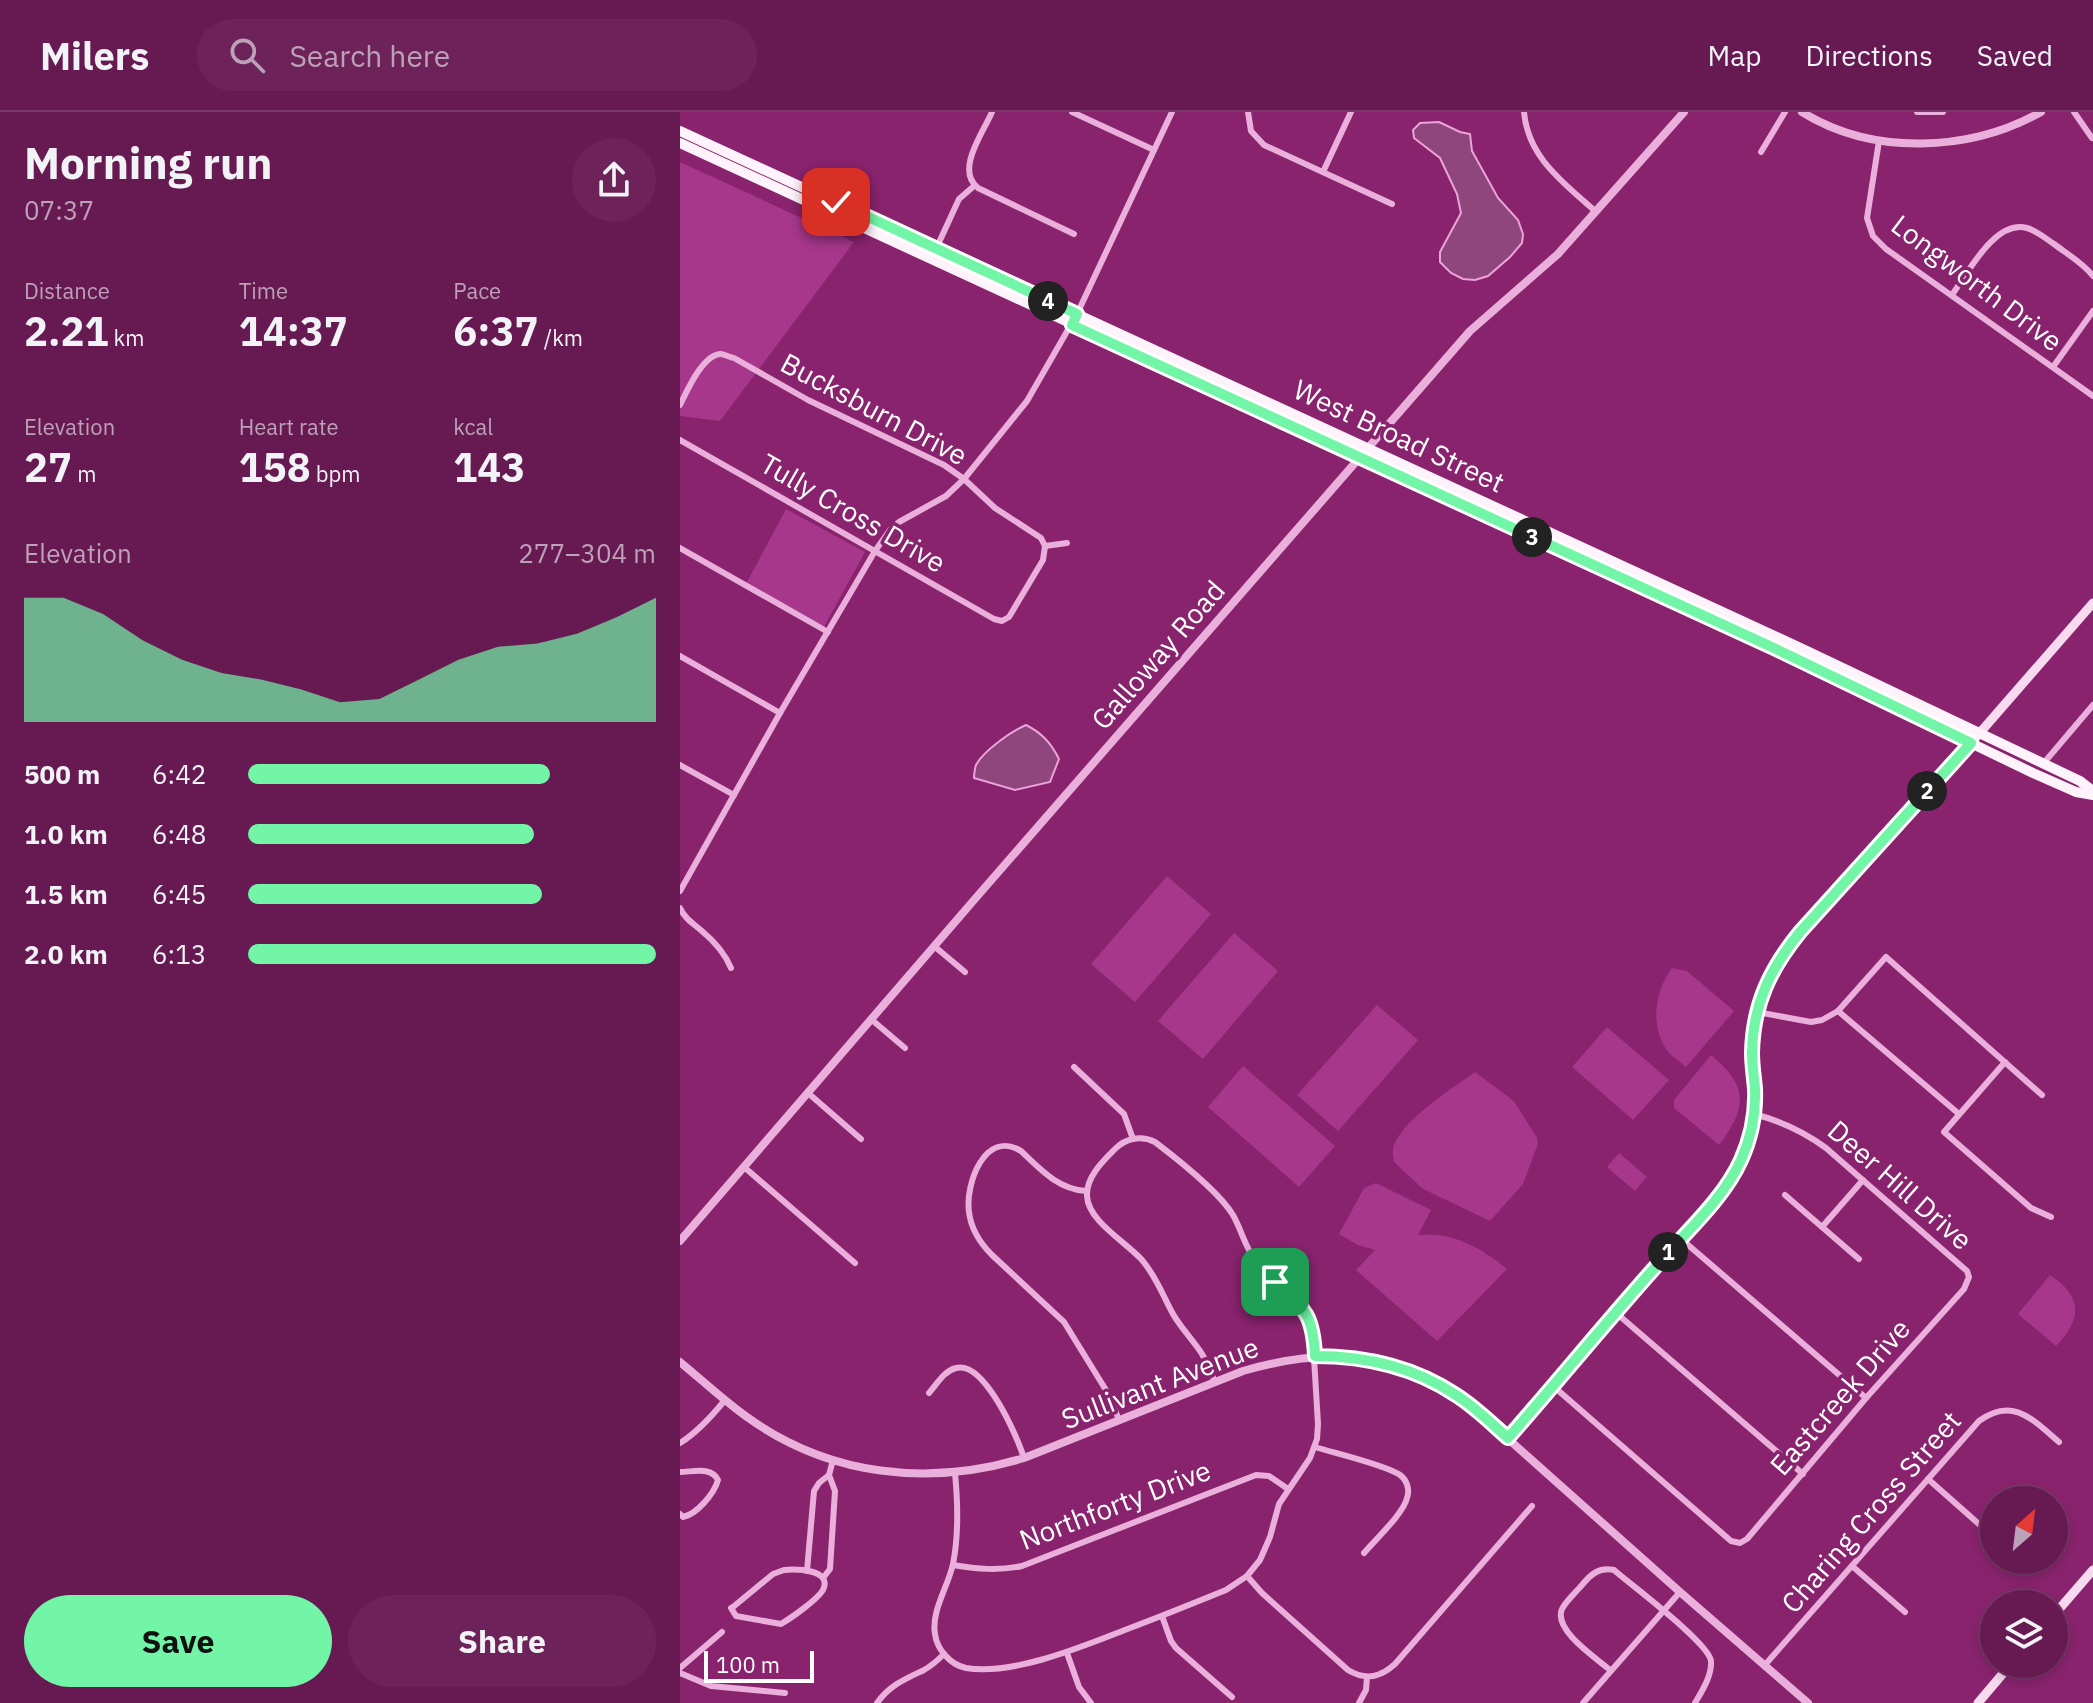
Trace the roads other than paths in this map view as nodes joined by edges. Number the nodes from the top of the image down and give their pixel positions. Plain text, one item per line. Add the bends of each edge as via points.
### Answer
1 (992, 112) edge
2 (1072, 112) edge
3 (1172, 112) edge
4 (1248, 112) edge
5 (1351, 112) edge
6 (1524, 112) edge
7 (1684, 112) edge
8 (1785, 112) edge
9 (1802, 112) edge
10 (1917, 112) edge
11 (1943, 112) edge
12 (2041, 112) edge
13 (2074, 112) edge
14 (680, 131) edge
15 (2092, 138) edge
16 (1879, 141) junction
17 (680, 143) edge
18 (1154, 150) junction
19 (1761, 152) dead end
20 (1323, 172) junction
21 (974, 186) junction
22 (1392, 204) dead end
23 (1596, 212) junction
24 (1074, 234) dead end
25 (936, 249) junction
26 (2093, 276) edge
27 (1952, 295) junction
28 (2093, 311) edge
29 (1074, 319) junction
30 (2053, 367) junction
31 (2093, 396) edge
32 (680, 405) edge
33 (680, 440) edge
34 (1368, 449) junction
35 (1360, 458) junction
36 (964, 479) junction
37 (1067, 543) dead end
38 (1045, 546) junction
39 (680, 548) edge
40 (875, 551) junction
41 (2093, 603) edge
42 (828, 632) junction
43 (680, 656) edge
44 (2093, 705) edge
45 (780, 713) junction
46 (1975, 739) junction
47 (2043, 764) junction
48 (680, 765) edge
49 (2093, 793) edge
50 (734, 795) junction
51 (680, 872) edge
52 (688, 877) junction
53 (680, 891) edge
54 (680, 908) edge
55 (934, 946) junction
56 (731, 968) dead end
57 (965, 972) dead end
58 (1838, 1011) junction
59 (1757, 1012) junction
60 (872, 1020) junction
61 (905, 1048) dead end
62 (2005, 1062) junction
63 (1074, 1067) dead end
64 (808, 1093) junction
65 (2042, 1095) dead end
66 (1754, 1114) junction
67 (1959, 1114) junction
68 (861, 1139) dead end
69 (1133, 1139) junction
70 (744, 1167) junction
71 (1863, 1180) junction
72 (1086, 1191) junction
73 (1785, 1195) dead end
74 (2051, 1217) dead end
75 (1822, 1227) junction
76 (1680, 1238) junction
77 (680, 1241) edge
78 (1859, 1259) dead end
79 (855, 1263) dead end
80 (1969, 1277) joint
81 (1615, 1312) junction
82 (1315, 1356) junction
83 (680, 1362) edge
84 (1215, 1382) junction
85 (1553, 1386) junction
86 (929, 1393) dead end
87 (1866, 1398) junction
88 (725, 1400) junction
89 (1119, 1420) junction
90 (1508, 1438) junction
91 (2059, 1442) dead end
92 (680, 1443) edge
93 (1315, 1447) junction
94 (1024, 1458) junction
95 (833, 1460) junction
96 (680, 1472) edge
97 (955, 1473) junction
98 (1803, 1474) junction
99 (829, 1475) junction
100 (1928, 1479) junction
101 (1288, 1489) junction
102 (1532, 1506) dead end
103 (680, 1514) edge
104 (1980, 1525) dead end
105 (1364, 1553) dead end
106 (953, 1565) junction
107 (1852, 1566) junction
108 (2093, 1570) edge
109 (807, 1571) junction
110 (1247, 1576) junction
111 (823, 1578) junction
112 (1680, 1592) junction
113 (2068, 1599) edge
114 (1663, 1611) junction
115 (1905, 1612) dead end
116 (1162, 1616) junction
117 (722, 1632) dead end
118 (1067, 1653) junction
119 (944, 1654) junction
120 (1764, 1666) junction
121 (1610, 1670) junction
122 (680, 1671) edge
123 (1367, 1677) junction
124 (1999, 1678) edge
125 (785, 1693) dead end
126 (1232, 1697) dead end
127 (877, 1703) edge
128 (1091, 1703) edge
129 (1359, 1703) edge
130 (1583, 1703) edge
131 (1695, 1703) edge
132 (1808, 1703) edge
133 (1978, 1703) edge

1 - 21 street via 967,169
2 - 18 street
3 - 18 street
4 - 20 street via 1253,135 1264,145
5 - 20 street
6 - 23 street via 1544,162
7 - 23 street, Galloway Road
8 - 19 street
9 - 16 street
10 - 11 street
12 - 16 street via 1974,138
13 - 15 street
14 - 25 main road, West Broad Street
16 - 27 street, Longworth Drive via 1867,218 1873,236
17 - 29 main road, West Broad Street
18 - 29 street
20 - 22 street
21 - 24 street
21 - 25 street via 959,199
23 - 34 street, Galloway Road via 1558,254 1470,331
25 - 29 main road, West Broad Street
26 - 27 street via 2038,233 2023,227 2007,229 1993,238
27 - 30 street, Longworth Drive
28 - 30 street
29 - 34 main road, West Broad Street
29 - 35 main road, West Broad Street
29 - 36 street via 1027,401
30 - 31 street, Longworth Drive
32 - 36 street, Bucksburn Drive via 703,364 722,354
33 - 40 street, Tully Cross Drive
34 - 35 street, Galloway Road
34 - 46 main road, West Broad Street via 1807,651
35 - 46 main road, West Broad Street
35 - 55 street, Galloway Road
36 - 38 street, Bucksburn Drive
36 - 40 street via 946,496 899,522
37 - 38 street
38 - 40 street, Tully Cross Drive via 1043,560 1005,620 994,619
39 - 42 street
40 - 42 street
41 - 46 main road
42 - 45 street
43 - 45 street
44 - 47 street
45 - 50 street
46 - 47 main road, West Broad Street
46 - 49 main road, West Broad Street via 2076,792
46 - 59 street via 1783,952
47 - 49 main road, West Broad Street
48 - 50 street
50 - 52 street
51 - 52 street
52 - 53 street
54 - 56 street
55 - 57 street
55 - 60 street, Galloway Road
58 - 59 street via 1811,1022
58 - 62 street via 1888,958
58 - 67 street
59 - 66 street
60 - 61 street
60 - 64 street, Galloway Road
62 - 65 street
62 - 67 street
63 - 69 street via 1124,1114
64 - 68 street
64 - 70 street, Galloway Road
66 - 71 street, Deer Hill Drive via 1808,1135
66 - 76 street via 1734,1175
67 - 74 street via 1944,1132 2031,1208
69 - 72 street via 1120,1144
69 - 82 street via 1149,1139 1165,1150 1227,1206 1256,1261 1306,1313
70 - 77 street, Galloway Road
70 - 79 street
71 - 75 street
71 - 80 street, Deer Hill Drive
72 - 84 street via 1096,1217 1156,1279
72 - 89 street via 1063,1186 1021,1151 1000,1146 989,1151 976,1171 969,1215 992,1255 1064,1322
73 - 75 street
75 - 78 street
76 - 81 street
76 - 87 street
80 - 87 street, Eastcreek Drive
81 - 85 street
81 - 98 street
82 - 84 street, Sullivant Avenue via 1266,1364
82 - 90 street, Sullivant Avenue via 1366,1359 1407,1370 1455,1394
82 - 93 street
83 - 88 street, Sullivant Avenue
84 - 89 street, Sullivant Avenue
85 - 90 street
85 - 98 street, Eastcreek Drive via 1731,1541 1747,1539
86 - 94 street via 951,1370 973,1370 1009,1422
87 - 98 street, Eastcreek Drive
88 - 92 street
88 - 95 street, Sullivant Avenue via 769,1431
89 - 94 street, Sullivant Avenue
90 - 112 street, Sullivant Avenue
91 - 100 street, Charing Cross Street via 2018,1411 1997,1411 1979,1421
93 - 101 street
93 - 105 street via 1388,1469 1404,1480 1404,1504
94 - 97 street, Sullivant Avenue
95 - 97 street, Sullivant Avenue via 892,1473
95 - 99 street
96 - 103 street via 711,1472 718,1480 692,1515
97 - 106 street via 958,1525
99 - 109 street via 814,1491
99 - 111 street via 835,1491 830,1569
100 - 104 street
100 - 107 street, Charing Cross Street
101 - 106 street, Northforty Drive via 1269,1476 1256,1475 1022,1566 980,1570
101 - 110 street via 1265,1551
102 - 123 street via 1395,1664
106 - 119 street via 935,1622
107 - 115 street
107 - 120 street, Charing Cross Street
108 - 113 main road
109 - 111 street
109 - 111 street via 773,1574 732,1610 741,1618 781,1624 822,1592
110 - 116 street
110 - 123 street via 1348,1670
112 - 114 street
112 - 120 street, Sullivant Avenue
114 - 121 street
114 - 121 street via 1614,1570 1603,1569 1587,1579 1560,1612 1562,1624
114 - 131 street via 1709,1656 1709,1675
116 - 118 street
116 - 126 street via 1176,1648
117 - 122 street
118 - 119 street via 981,1668 966,1668
118 - 128 street
119 - 127 street via 891,1687
120 - 132 street, Sullivant Avenue
121 - 130 street
122 - 125 street via 711,1686
123 - 129 street
124 - 133 main road

